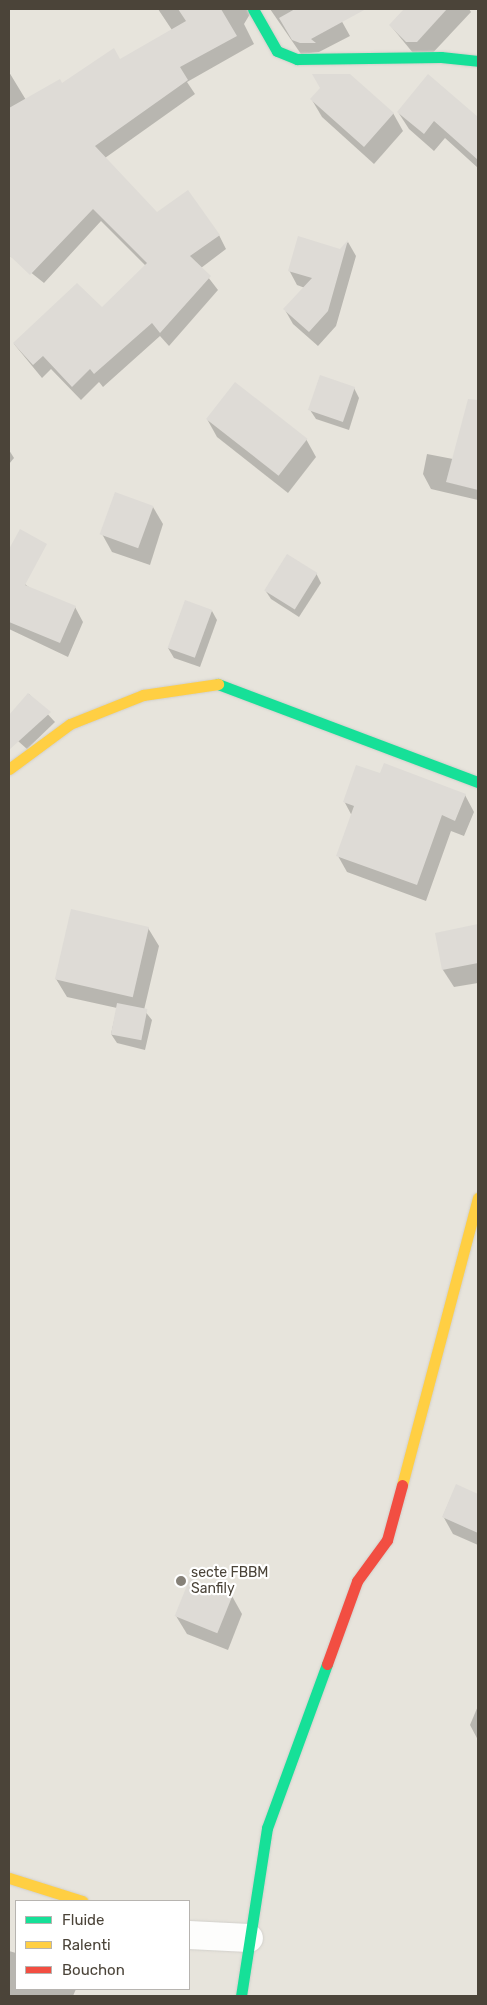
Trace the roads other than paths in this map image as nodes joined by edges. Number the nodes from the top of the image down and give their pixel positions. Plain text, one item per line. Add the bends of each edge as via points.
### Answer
1 (253, 9) edge
2 (478, 61) edge
3 (9, 769) edge
4 (478, 782) edge
5 (478, 1198) edge
6 (9, 1878) edge
7 (79, 1900) edge
8 (190, 1935) edge
9 (249, 1938) junction
10 (241, 1996) edge

1 - 2 street via 277,51 297,59 441,57
3 - 4 street via 70,724 143,695 218,684
5 - 9 street via 387,1540 357,1582 267,1828
6 - 7 street
8 - 9 street
9 - 10 street

